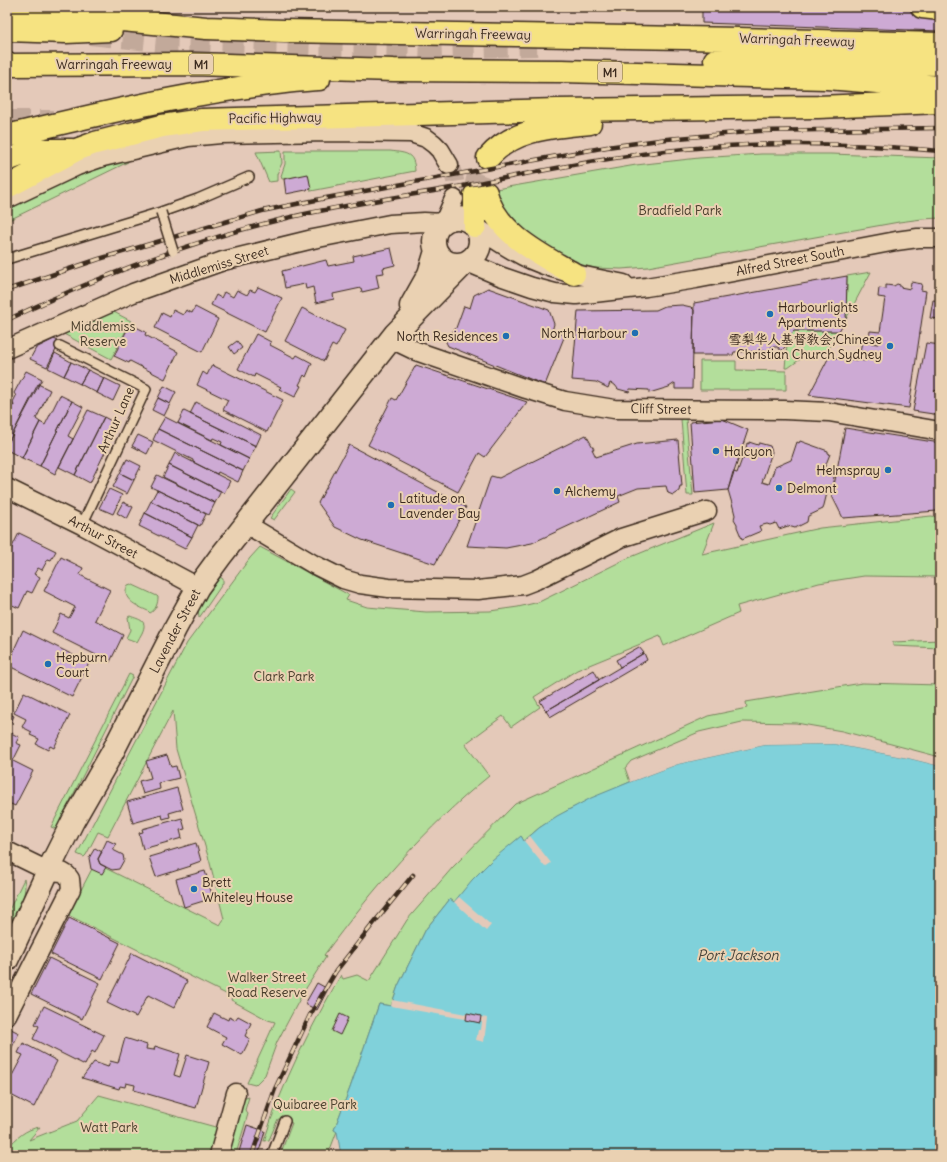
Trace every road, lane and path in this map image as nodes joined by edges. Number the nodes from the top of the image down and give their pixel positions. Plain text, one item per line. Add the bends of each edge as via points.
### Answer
1 (922, 7) edge
2 (7, 9) edge
3 (940, 9) edge
4 (206, 28) junction
5 (7, 30) edge
6 (940, 44) edge
7 (7, 52) edge
8 (940, 64) edge
9 (7, 65) edge
10 (394, 70) junction
11 (940, 87) edge
12 (940, 102) edge
13 (736, 108) junction
14 (7, 136) edge
15 (76, 150) junction
16 (490, 156) tunnel mouth
17 (7, 160) edge
18 (449, 165) tunnel mouth
19 (249, 177) dead end
20 (7, 187) edge
21 (7, 199) edge
22 (454, 199) tunnel mouth
23 (161, 212) junction
24 (444, 222) junction
25 (475, 226) junction
26 (940, 238) edge
27 (173, 251) dead end
28 (436, 251) junction
29 (7, 259) edge
30 (466, 262) junction
31 (574, 274) junction
32 (640, 288) junction
33 (393, 337) junction
34 (60, 346) dead end
35 (7, 349) edge
36 (940, 431) edge
37 (7, 488) edge
38 (707, 512) dead end
39 (246, 524) junction
40 (82, 525) junction
41 (198, 587) junction
42 (7, 851) edge
43 (48, 871) junction
44 (7, 960) edge
45 (7, 1015) edge
46 (236, 1094) dead end
47 (285, 1121) dead end
48 (219, 1155) edge
49 (272, 1155) edge

1 - 3 highway
2 - 4 highway, Warringah Freeway
4 - 5 highway via 66,32
4 - 6 highway, Warringah Freeway
7 - 8 highway, Warringah Freeway via 339,53
9 - 10 highway, Warringah Freeway / M1 via 194,64
10 - 11 highway, Warringah Freeway / M1 via 562,71 826,78
10 - 14 highway, M1 via 375,77 297,80 199,93
12 - 13 highway
13 - 15 highway, Pacific Highway via 557,110 202,120 131,133
13 - 16 highway via 546,127 520,134 502,144
15 - 17 highway via 35,150
15 - 20 highway, Pacific Highway
18 - 21 street, Pacific Highway via 434,144 426,138 410,133 221,134 188,137 103,157 77,166
19 - 23 lane
22 - 24 street
23 - 27 lane, bridge
23 - 29 lane
24 - 25 street via 451,218 462,218
24 - 28 street via 435,234
24 - 35 street, Middlemiss Street via 390,224 313,239 223,261 133,293
25 - 30 street via 480,247 474,257
25 - 31 street, Alfred Street South via 522,256
25 - 31 highway via 481,194 510,231 546,258
26 - 32 street, Alfred Street South via 896,241
28 - 30 street via 448,262
28 - 33 street, Lavender Street via 425,281
30 - 32 street, Alfred Street South via 532,288 555,293 576,295
30 - 33 street, Lavender Street
31 - 32 street, Alfred Street South
33 - 36 street, Cliff Street via 416,351 526,389 565,400 614,409 829,412
33 - 39 street, Lavender Street
34 - 40 lane, Arthur Lane via 146,389
37 - 40 street, Arthur Street
38 - 39 street via 621,538 523,585 478,590 389,588 360,584 343,579 313,564
39 - 41 street, Lavender Street
40 - 41 street, Arthur Street
41 - 43 street, Lavender Street
42 - 43 street
43 - 44 street, Lavender Street
43 - 45 street via 67,875 71,889
46 - 48 street
47 - 49 lane

